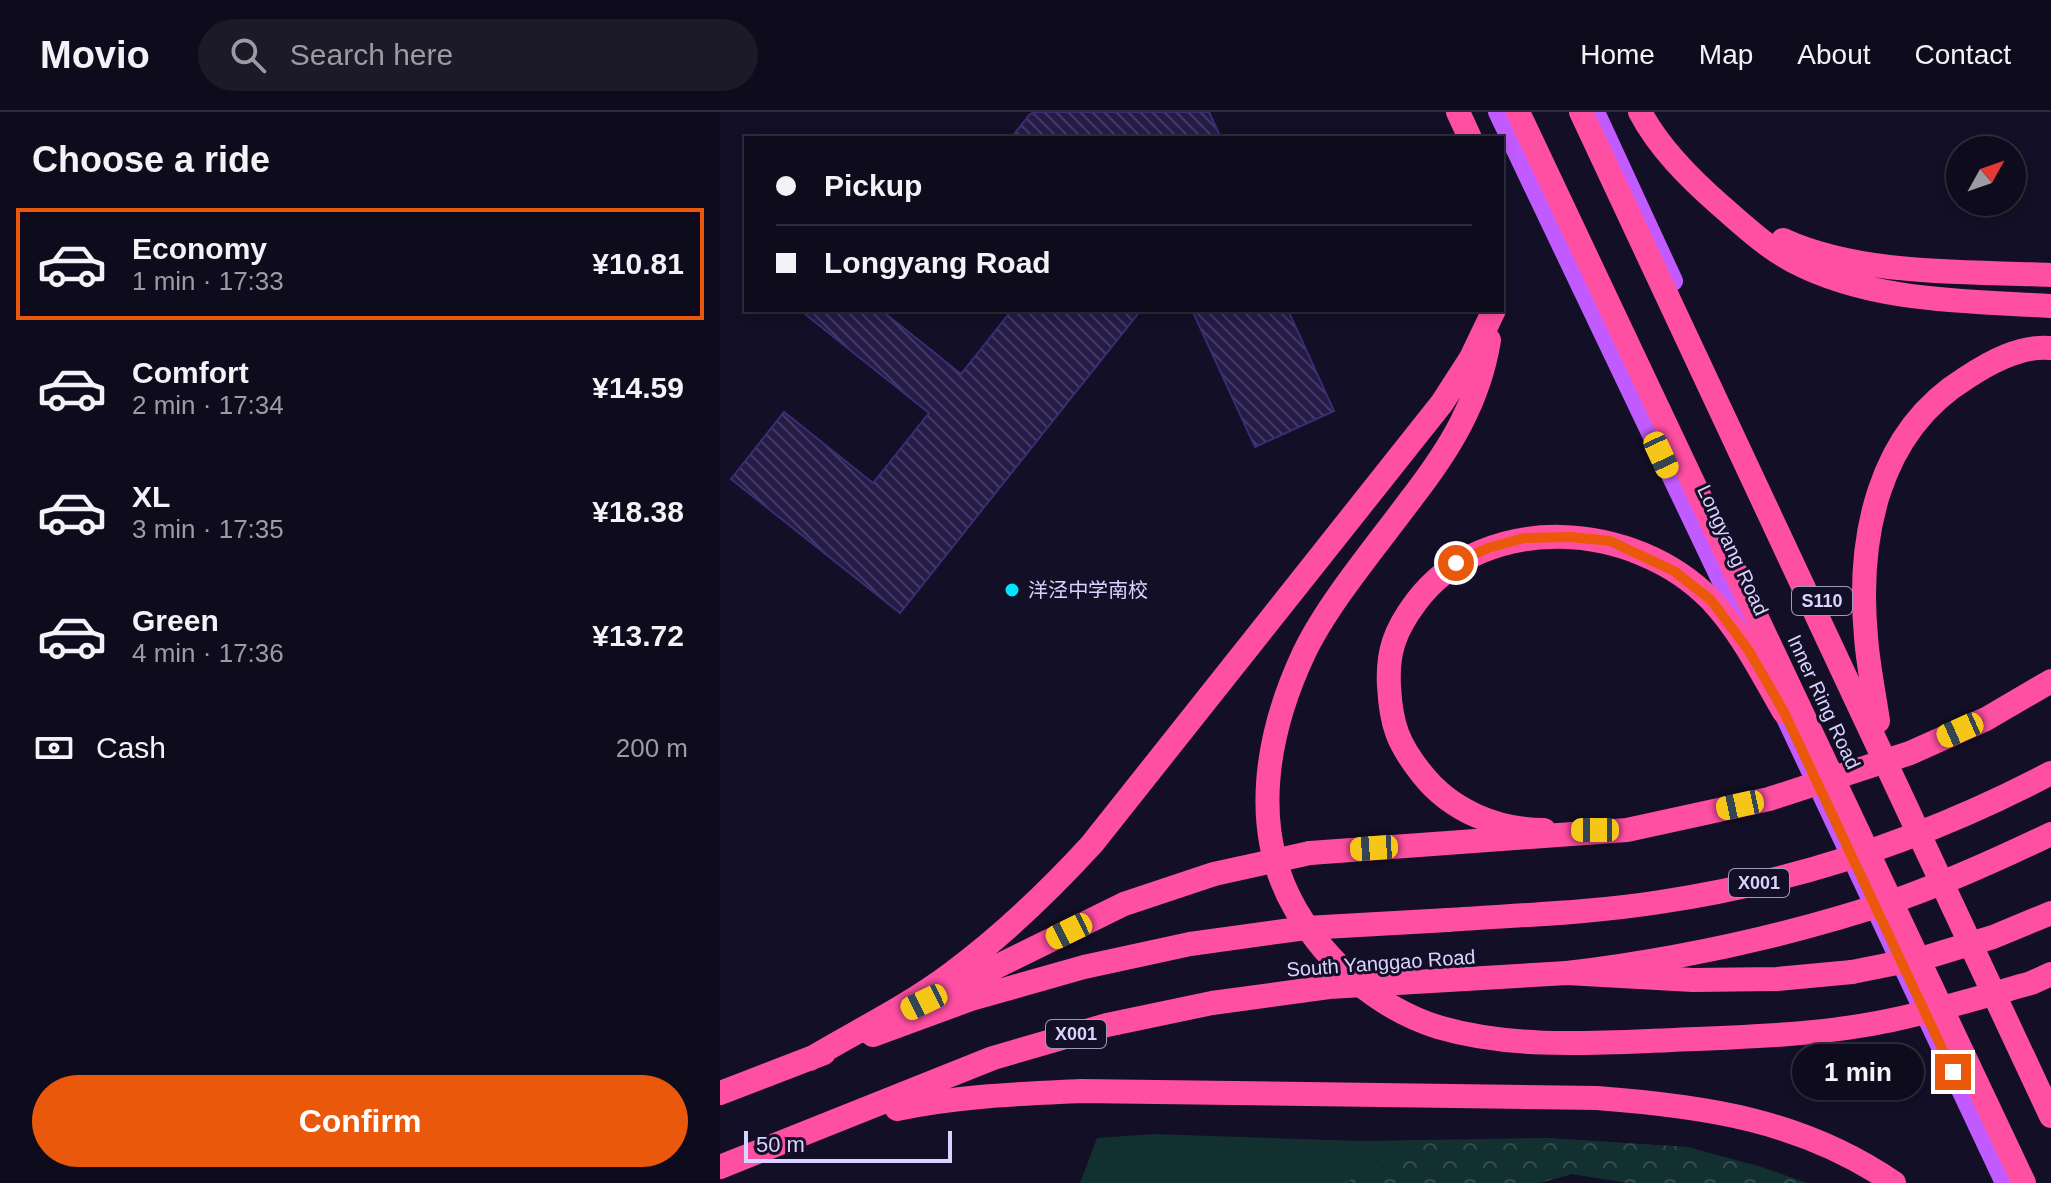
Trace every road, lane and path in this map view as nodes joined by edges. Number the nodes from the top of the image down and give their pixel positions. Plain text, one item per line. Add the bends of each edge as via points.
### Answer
1 (1458, 112) edge
2 (1498, 112) edge
3 (1518, 112) edge
4 (1581, 112) edge
5 (1595, 112) edge
6 (1640, 112) edge
7 (1469, 136) edge
8 (1721, 206) junction
9 (2051, 275) edge
10 (2051, 306) edge
11 (1493, 312) edge
12 (1494, 312) edge
13 (2051, 348) edge
14 (2051, 681) edge
15 (1784, 712) junction
16 (1878, 721) junction
17 (2051, 773) edge
18 (1627, 830) junction
19 (2051, 834) edge
20 (2051, 913) edge
21 (1567, 973) junction
22 (2051, 974) edge
23 (810, 1059) junction
24 (2051, 1089) edge
25 (720, 1093) edge
26 (2051, 1116) edge
27 (844, 1120) junction
28 (720, 1167) edge
29 (1894, 1183) edge
30 (2005, 1183) edge
31 (2024, 1183) edge

1 - 7 highway
2 - 15 main road, Longyang Road
3 - 31 highway, Inner Ring Road, bridge
4 - 26 highway, Inner Ring Road, bridge
5 - 16 main road, S110
6 - 8 highway via 1670,156
8 - 9 highway via 1757,229 1829,257 1875,265
8 - 10 highway via 1791,260 1836,280 1932,298
11 - 23 highway via 1442,403 1092,844 1009,928 951,974
12 - 22 highway, bridge via 1477,393 1461,428 1340,595 1306,650 1285,699 1271,749 1270,841 1283,888 1311,936 1351,978 1394,1008 1437,1026 1532,1042 1790,1034 1890,1021
13 - 16 highway via 2021,351 1986,365 1922,412 1898,445 1878,490 1865,584
14 - 18 highway, bridge via 1986,719 1910,753 1769,799
15 - 18 highway, bridge via 1711,600 1674,571 1610,541 1524,538 1456,563 1428,586 1402,621 1388,661 1394,729 1404,751 1433,788 1478,818 1532,830
15 - 30 main road, Longyang Road
16 - 24 main road, S110
17 - 23 highway, South Yanggao Road / X001, bridge via 1893,843 1810,871 1659,903 1306,928 1190,944 971,999
18 - 23 highway, bridge via 1310,853 1214,874 1124,904
19 - 21 highway, South Yanggao Road / X001, bridge via 1906,896 1831,919 1726,947
20 - 21 highway, bridge via 1927,957 1852,972 1707,980
21 - 27 highway, South Yanggao Road / X001 via 1329,987 1212,1003 1107,1025 993,1058
23 - 25 highway, South Yanggao Road
27 - 28 highway, South Yanggao Road / X001
27 - 29 highway via 925,1103 1080,1091 1597,1098 1741,1115 1800,1134

